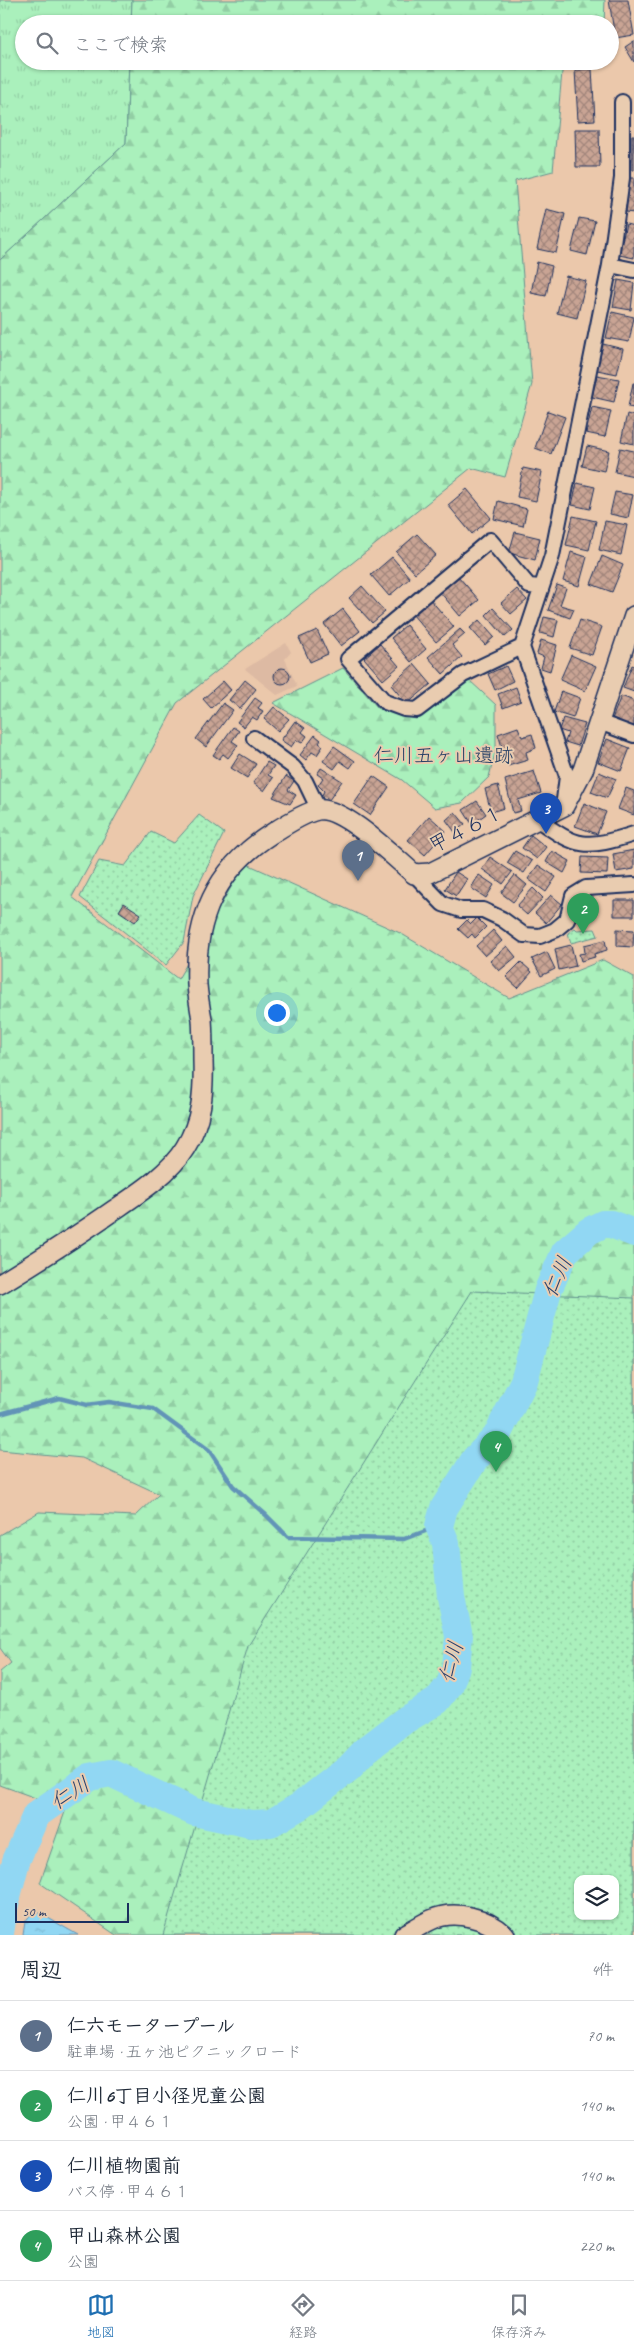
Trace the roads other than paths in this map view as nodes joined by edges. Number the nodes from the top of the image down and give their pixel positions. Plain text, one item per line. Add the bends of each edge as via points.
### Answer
1 (622, 102) dead end
2 (610, 265) junction
3 (634, 270) edge
4 (541, 587) junction
5 (634, 616) edge
6 (522, 647) junction
7 (599, 722) junction
8 (634, 735) edge
9 (254, 738) dead end
10 (564, 806) junction
11 (319, 810) junction
12 (537, 819) junction
13 (634, 834) edge
14 (414, 874) junction
15 (634, 885) edge
16 (0, 1284) edge
17 (404, 1935) edge
18 (504, 1935) edge

1 - 2 street via 622,178
2 - 3 street
2 - 4 street via 552,556
4 - 6 street
4 - 6 street via 529,586 490,540 348,659 385,702 404,710 417,710 463,676
5 - 7 street
6 - 10 street via 567,776
7 - 8 street
7 - 10 street via 583,770
9 - 11 street via 293,767 305,781
10 - 12 street, 甲４６１
11 - 14 street via 338,814 357,826
11 - 16 street via 256,844 227,872 208,903 197,955 202,1021 202,1105 185,1148 167,1170 133,1197
12 - 13 street via 559,836 579,845 601,844
12 - 14 street, 甲４６１ via 430,872
14 - 15 street via 443,904 461,910 484,910 502,918 524,935 540,936 567,920 573,896 586,888
17 - 18 street via 433,1919 459,1915 486,1921

